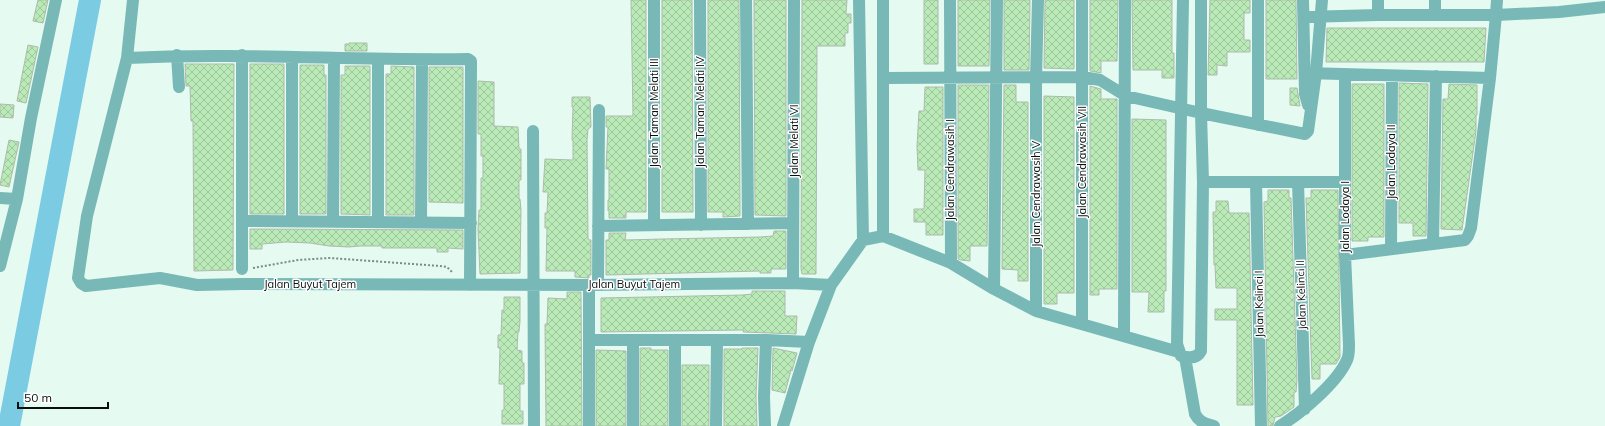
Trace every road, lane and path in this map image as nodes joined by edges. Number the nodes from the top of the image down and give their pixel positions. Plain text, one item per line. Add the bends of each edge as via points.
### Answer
1 (56, 0) edge
2 (133, 0) edge
3 (654, 0) edge
4 (700, 0) edge
5 (746, 0) edge
6 (794, 0) edge
7 (859, 0) edge
8 (883, 0) edge
9 (950, 0) edge
10 (997, 0) edge
11 (1038, 0) edge
12 (1082, 0) edge
13 (1125, 0) edge
14 (1183, 0) edge
15 (1201, 0) edge
16 (1258, 0) edge
17 (1304, 0) edge
18 (1322, 0) edge
19 (1378, 0) edge
20 (1435, 0) edge
21 (1497, 0) edge
22 (1559, 6) edge
23 (1605, 7) edge
24 (1378, 15) junction
25 (1435, 15) junction
26 (1496, 15) junction
27 (1320, 16) junction
28 (1304, 17) junction
29 (177, 55) junction
30 (242, 55) junction
31 (292, 57) junction
32 (127, 58) junction
33 (334, 58) junction
34 (378, 59) junction
35 (422, 60) junction
36 (1310, 73) junction
37 (1345, 75) junction
38 (1392, 76) junction
39 (1436, 76) junction
40 (996, 77) junction
41 (883, 78) junction
42 (950, 78) junction
43 (1036, 78) junction
44 (1083, 78) junction
45 (1490, 78) junction
46 (179, 87) dead end
47 (1126, 96) junction
48 (1182, 108) junction
49 (599, 110) dead end
50 (1201, 113) junction
51 (1258, 125) junction
52 (533, 131) dead end
53 (1203, 182) junction
54 (1256, 182) junction
55 (1298, 182) junction
56 (1345, 182) junction
57 (0, 198) edge
58 (16, 199) junction
59 (242, 221) junction
60 (292, 221) junction
61 (333, 221) junction
62 (378, 221) junction
63 (421, 222) junction
64 (471, 223) junction
65 (793, 223) junction
66 (748, 224) junction
67 (654, 225) junction
68 (701, 225) junction
69 (598, 226) junction
70 (883, 236) junction
71 (863, 240) junction
72 (1433, 243) junction
73 (1391, 249) junction
74 (1345, 255) junction
75 (951, 263) junction
76 (0, 266) edge
77 (242, 269) joint
78 (794, 283) junction
79 (465, 284) junction
80 (532, 284) junction
81 (594, 285) junction
82 (831, 285) junction
83 (994, 289) junction
84 (1036, 311) junction
85 (1082, 324) junction
86 (1124, 335) junction
87 (589, 340) junction
88 (633, 340) junction
89 (675, 340) junction
90 (717, 340) junction
91 (766, 340) junction
92 (809, 342) junction
93 (1182, 354) junction
94 (1305, 409) junction
95 (534, 426) edge
96 (589, 426) edge
97 (633, 426) edge
98 (675, 426) edge
99 (716, 426) edge
100 (765, 426) edge
101 (783, 426) edge
102 (1214, 426) edge
103 (1261, 426) edge
104 (1280, 426) edge

1 - 58 street
2 - 32 street, Jalan Buyut Tajem
3 - 67 street, Jalan Taman Melati III
4 - 68 street, Jalan Taman Melati IV
5 - 66 street
6 - 65 street, Jalan Melati VI
7 - 71 street
8 - 41 street
9 - 42 street, Jalan Cendrawasih I
10 - 40 street
11 - 43 street, Jalan Cendrawasih V
12 - 44 street, Jalan Cendrawasih VII
13 - 47 street
14 - 48 street
15 - 50 street
16 - 51 street
17 - 28 street
18 - 27 street
19 - 24 street
20 - 25 street
21 - 26 street
22 - 23 street
22 - 26 street
24 - 25 street
24 - 27 street
25 - 26 street
26 - 45 street
27 - 28 street
27 - 36 street
28 - 36 street
29 - 30 street
29 - 32 street
29 - 46 street
30 - 31 street
30 - 59 street
31 - 33 street
31 - 60 street
32 - 79 street, Jalan Buyut Tajem via 87,216 78,278 81,283 86,286 160,278 197,285
33 - 34 street
33 - 61 street
34 - 35 street
34 - 62 street
35 - 63 street
35 - 64 street via 468,59 472,63
36 - 37 street
36 - 51 street via 1311,109 1307,133
37 - 38 street
37 - 56 street, Jalan Lodaya I
38 - 39 street
38 - 73 street, Jalan Lodaya II
39 - 45 street
39 - 72 street
40 - 42 street
40 - 43 street
40 - 83 street
41 - 42 street
41 - 70 street
42 - 75 street, Jalan Cendrawasih I
43 - 44 street
43 - 84 street, Jalan Cendrawasih V
44 - 47 street via 1100,80
44 - 85 street, Jalan Cendrawasih VII
45 - 72 street via 1471,228 1465,240
47 - 48 street
47 - 86 street
48 - 50 street
48 - 93 street via 1177,344
49 - 69 street
50 - 51 street
50 - 53 street
52 - 80 street
53 - 54 street
53 - 93 street via 1201,352 1196,357
54 - 55 street
54 - 103 street, Jalan Kelinci I
55 - 56 street
55 - 94 street, Jalan Kelinci II
56 - 74 street, Jalan Lodaya I
57 - 58 street
58 - 76 street
59 - 60 street
59 - 77 street
60 - 61 street
61 - 62 street
62 - 63 street
63 - 64 street
64 - 79 street
65 - 66 street
65 - 78 street, Jalan Melati VI
66 - 68 street
67 - 68 street
67 - 69 street
69 - 81 street
70 - 71 street
70 - 75 street
71 - 82 street
72 - 73 street
73 - 74 street
74 - 94 street, Jalan Lodaya I via 1348,359 1335,379
75 - 83 street
77 - 79 path via 330,258 447,267
78 - 81 street, Jalan Buyut Tajem
78 - 82 street, Jalan Buyut Tajem
79 - 80 street, Jalan Buyut Tajem
80 - 81 street, Jalan Buyut Tajem
80 - 95 street
81 - 87 street
82 - 92 street
83 - 84 street
84 - 85 street
85 - 86 street
86 - 93 street
87 - 88 street
87 - 96 street
88 - 89 street
88 - 97 street
89 - 90 street
89 - 98 street
90 - 91 street
90 - 99 street
91 - 92 street
91 - 100 street
92 - 101 street
93 - 102 street via 1195,414 1200,420
94 - 104 street

